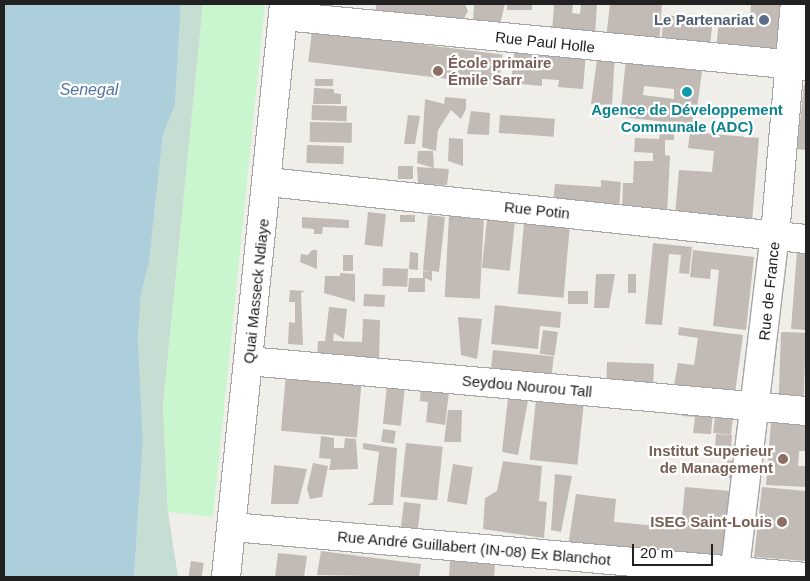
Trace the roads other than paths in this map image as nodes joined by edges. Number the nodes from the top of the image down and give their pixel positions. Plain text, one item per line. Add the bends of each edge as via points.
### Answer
1 (795, 4) edge
2 (284, 10) edge
3 (798, 65) edge
4 (268, 182) junction
5 (775, 235) junction
6 (806, 239) edge
7 (248, 361) junction
8 (756, 406) junction
9 (806, 411) edge
10 (232, 527) junction
11 (734, 574) edge
12 (226, 577) edge
13 (806, 577) edge

1 - 3 street, Rue de France
2 - 3 street, Rue Paul Holle
2 - 4 street, Quai Masseck Ndiaye
3 - 5 street, Rue de France
4 - 5 street, Rue Potin
4 - 7 street, Quai Masseck Ndiaye
5 - 6 street, Rue Potin
5 - 8 street, Rue de France
7 - 8 street, Seydou Nourou Tall
7 - 10 street, Quai Masseck Ndiaye
8 - 9 street, Seydou Nourou Tall
8 - 11 street, Rue de France
10 - 11 street, Rue André Guillabert (IN-08) Ex Blanchot
10 - 12 street, Quai Masseck Ndiaye
11 - 13 street, Rue André Guillabert (IN-08) Ex Blanchot

